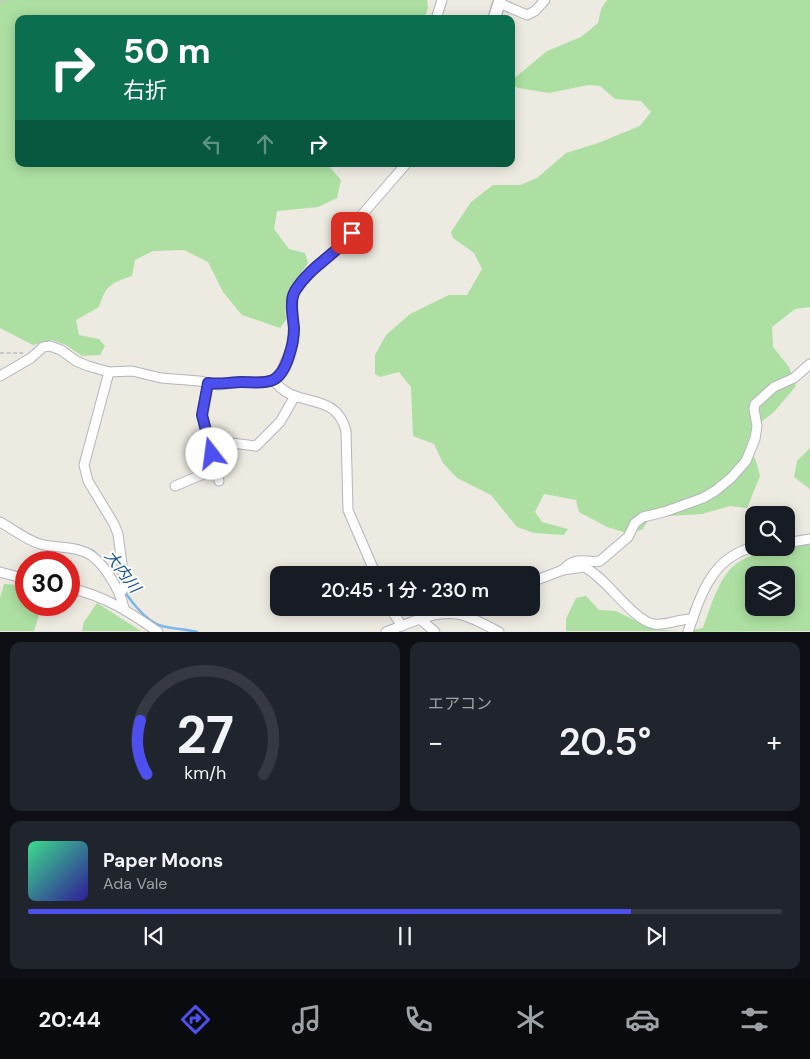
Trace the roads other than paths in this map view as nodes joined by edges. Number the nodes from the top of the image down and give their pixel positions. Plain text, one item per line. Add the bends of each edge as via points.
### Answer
1 (442, 0) edge
2 (545, 0) edge
3 (499, 2) edge
4 (437, 15) edge
5 (495, 15) edge
6 (403, 167) edge
7 (810, 364) edge
8 (109, 372) junction
9 (0, 376) edge
10 (274, 380) junction
11 (208, 383) junction
12 (295, 396) junction
13 (208, 440) junction
14 (215, 469) junction
15 (218, 481) dead end
16 (175, 486) dead end
17 (0, 522) edge
18 (810, 539) edge
19 (795, 541) edge
20 (745, 549) edge
21 (372, 566) edge
22 (563, 570) junction
23 (0, 572) edge
24 (15, 575) edge
25 (540, 579) edge
26 (80, 591) edge
27 (122, 591) junction
28 (124, 608) junction
29 (395, 616) edge
30 (434, 616) edge
31 (469, 616) edge
32 (420, 619) junction
33 (692, 619) junction
34 (402, 626) junction
35 (158, 632) edge
36 (386, 632) edge
37 (435, 632) edge
38 (499, 632) edge
39 (688, 632) edge

1 - 4 street
2 - 3 street via 535,11 527,14
3 - 5 street
6 - 10 street via 360,217 344,245 295,290 292,298 293,344
7 - 22 street via 794,378 774,387 756,404 756,439 746,462 731,478 704,498 643,517 635,523 628,537 600,561 580,560
8 - 9 street via 88,366 50,346 43,347
8 - 11 street via 132,372
8 - 27 street via 84,465 88,481 118,534
10 - 11 street
10 - 12 street via 279,388
11 - 13 street via 202,415
12 - 13 street via 280,422 256,446
12 - 21 street via 331,407 344,422 348,510
13 - 14 street
14 - 15 street
14 - 16 street
17 - 27 street via 42,545 84,551 93,556
18 - 19 street
20 - 33 street via 723,562 710,578
22 - 25 street
22 - 33 street via 587,569 648,623
23 - 24 street
26 - 28 street
27 - 28 street
28 - 35 street
29 - 34 street
30 - 32 street
31 - 38 street
32 - 34 street
32 - 37 street
33 - 39 street
34 - 36 street

